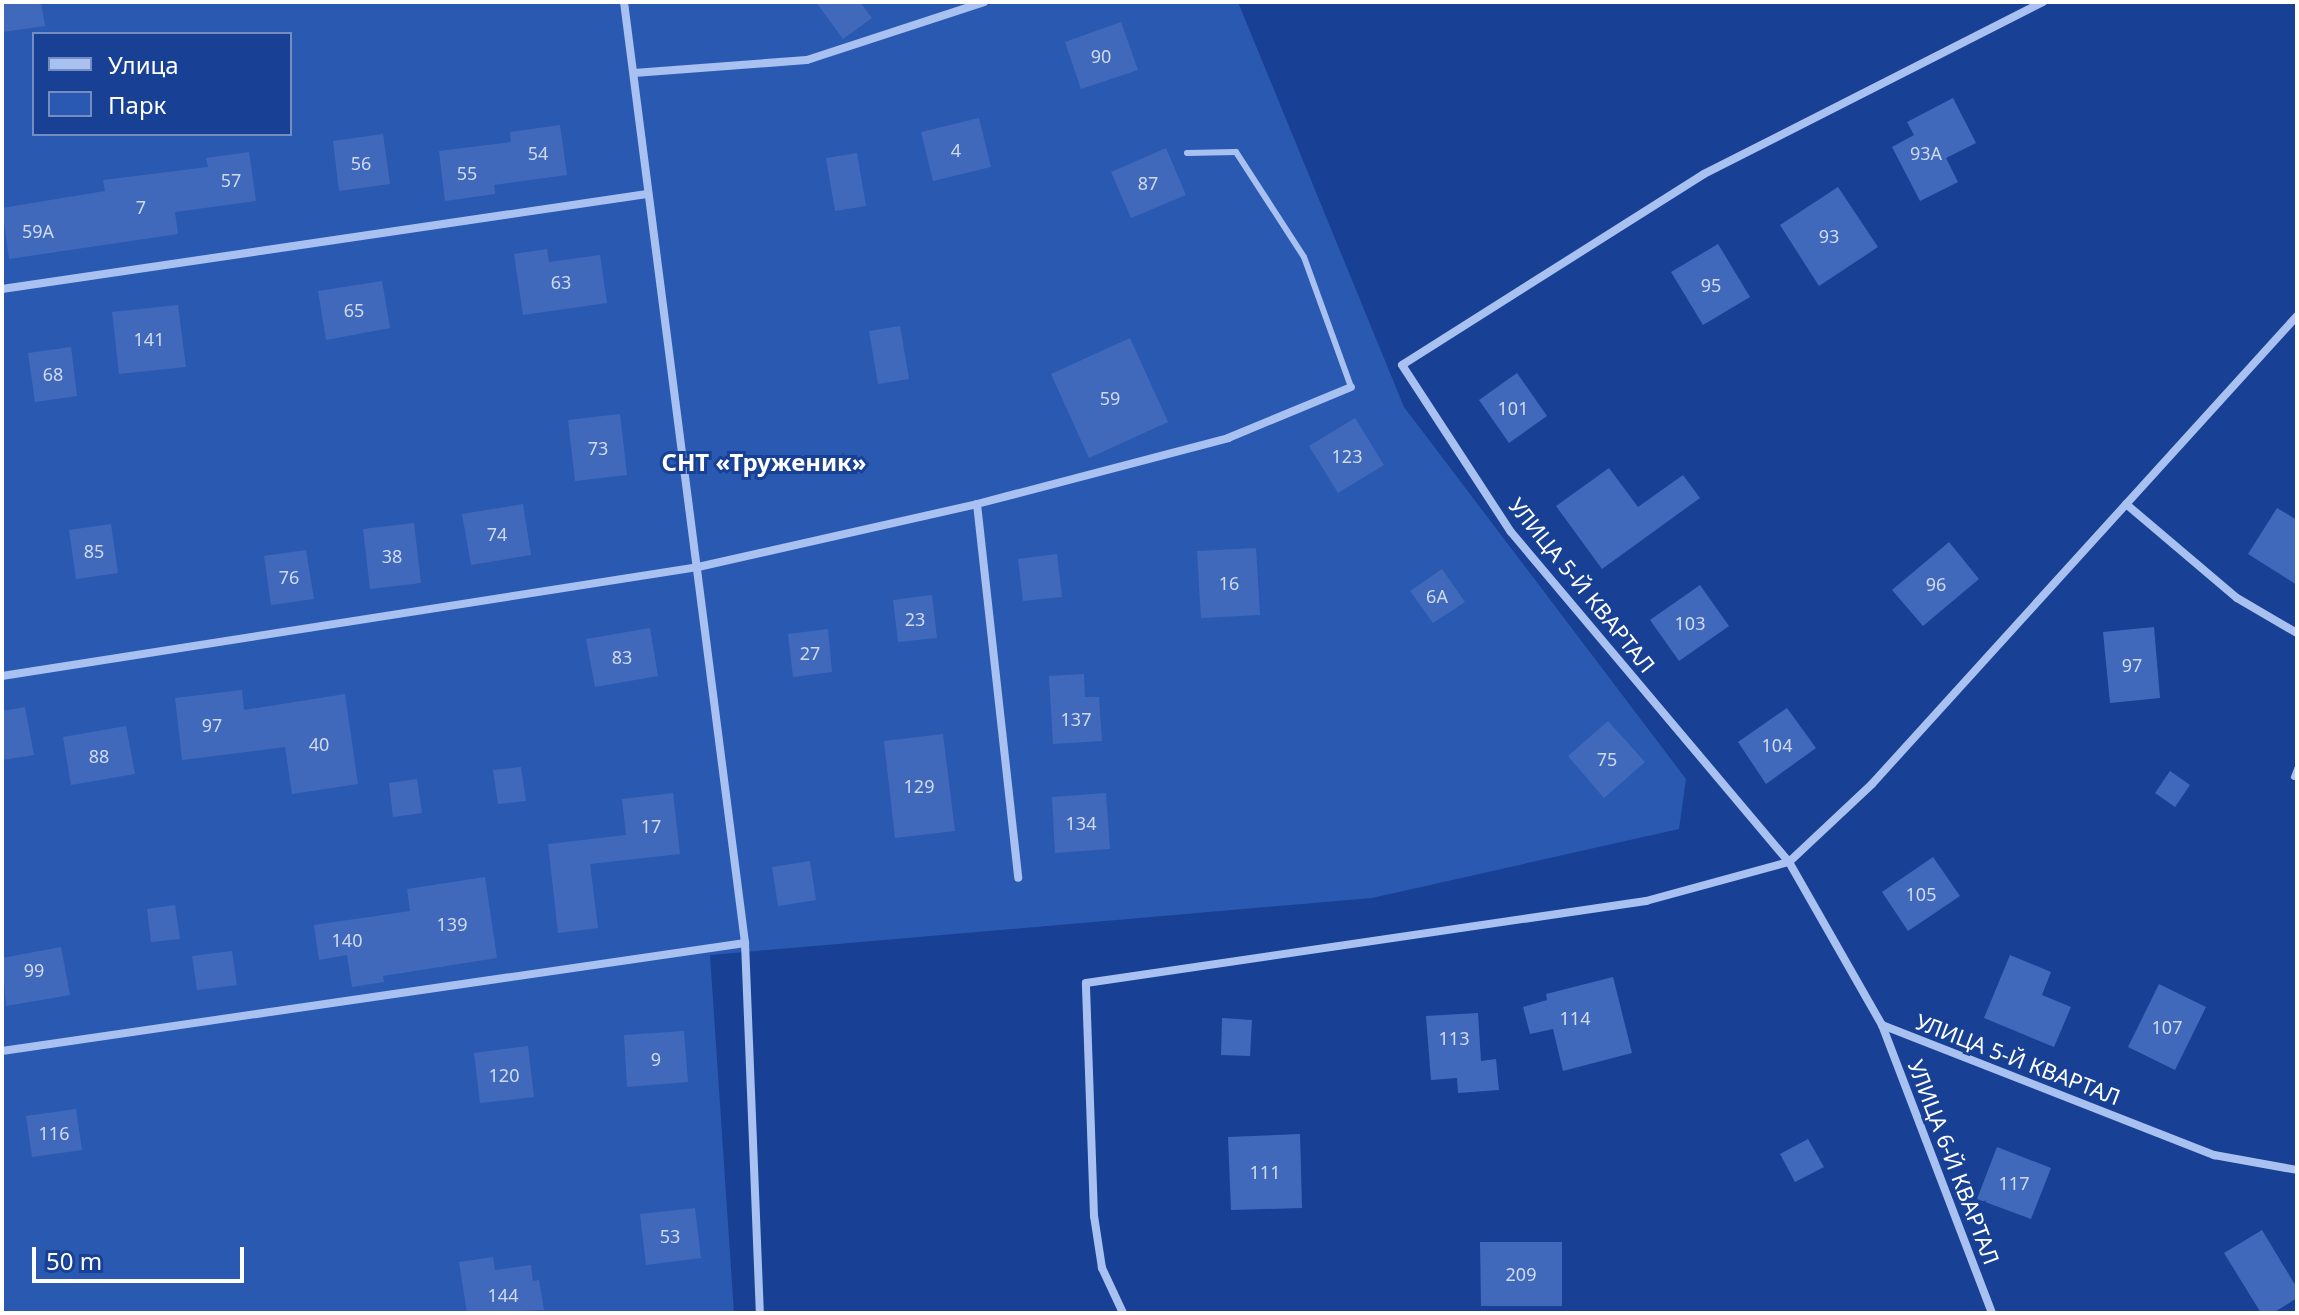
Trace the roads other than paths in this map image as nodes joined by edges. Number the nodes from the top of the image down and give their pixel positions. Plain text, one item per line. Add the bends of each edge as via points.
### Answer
1 (624, 2) edge
2 (984, 2) edge
3 (2043, 2) edge
4 (634, 73) junction
5 (1187, 153) dead end
6 (647, 194) junction
7 (2, 289) edge
8 (2297, 316) edge
9 (1351, 387) joint
10 (977, 504) junction
11 (2126, 504) junction
12 (698, 567) junction
13 (2297, 633) edge
14 (2, 676) edge
15 (2297, 769) edge
16 (2294, 777) dead end
17 (1789, 862) junction
18 (1018, 878) dead end
19 (745, 943) junction
20 (1882, 1025) junction
21 (2, 1051) edge
22 (2297, 1170) edge
23 (760, 1313) edge
24 (1123, 1313) edge
25 (1992, 1313) edge

1 - 4 street
2 - 4 street via 807,60
3 - 17 street, УЛИЦА 5-Й КВАРТАЛ via 1704,174 1402,365 1511,532
4 - 6 street
5 - 9 lane via 1236,152 1304,257
6 - 7 street
6 - 12 street
8 - 11 street
9 - 10 street via 1228,438
10 - 12 street
10 - 18 street
11 - 13 street via 2237,598
11 - 17 street via 1872,784
12 - 14 street
12 - 19 street
15 - 16 lane
17 - 20 street, УЛИЦА 5-Й КВАРТАЛ
17 - 24 street via 1646,901 1086,983 1094,1216 1102,1268
19 - 21 street
19 - 23 street
20 - 22 street, УЛИЦА 5-Й КВАРТАЛ via 2214,1155
20 - 25 street, УЛИЦА 6-Й КВАРТАЛ

